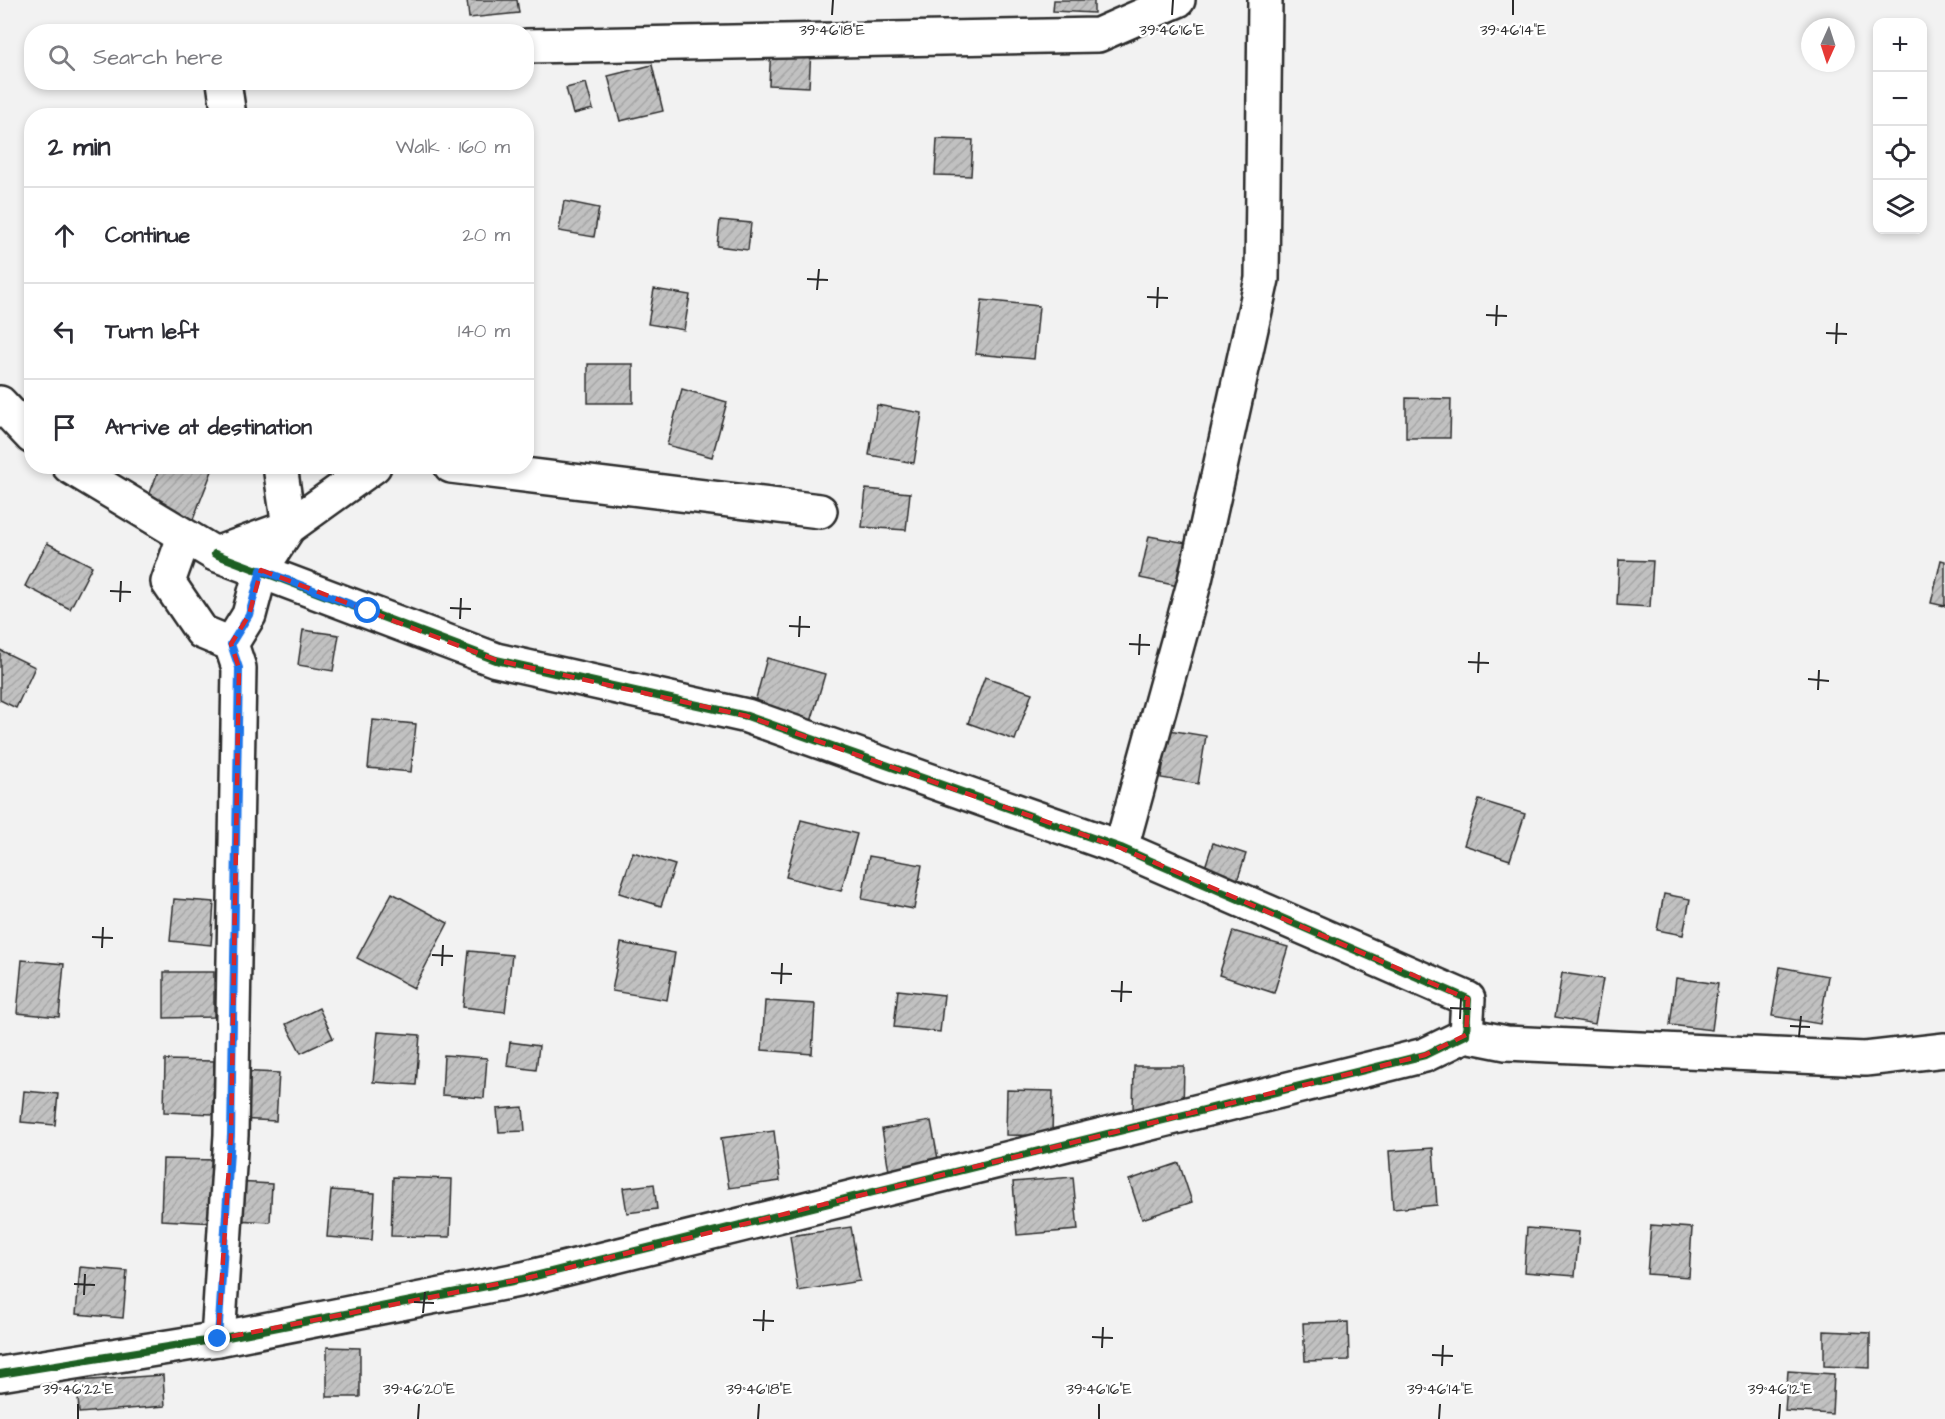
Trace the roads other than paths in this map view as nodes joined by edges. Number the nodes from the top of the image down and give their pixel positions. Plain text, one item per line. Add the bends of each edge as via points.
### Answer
1 (1178, 0) edge
2 (1265, 0) edge
3 (534, 46) edge
4 (225, 90) edge
5 (228, 108) edge
6 (0, 403) edge
7 (24, 428) edge
8 (82, 474) edge
9 (281, 474) edge
10 (363, 474) edge
11 (515, 474) edge
12 (820, 512) dead end
13 (289, 528) junction
14 (184, 537) junction
15 (215, 554) junction
16 (261, 570) junction
17 (231, 644) junction
18 (1121, 848) junction
19 (1466, 1035) junction
20 (1945, 1050) edge
21 (218, 1339) junction
22 (0, 1374) edge

1 - 3 street via 1098,35
2 - 18 street via 1262,279 1195,580
4 - 5 street
6 - 7 street
8 - 14 street
9 - 13 street
10 - 13 street
11 - 12 street
13 - 15 street
13 - 16 street
14 - 15 street
14 - 17 street via 168,582 202,632
15 - 16 street
16 - 17 street via 249,615
16 - 18 street via 496,660 747,716
17 - 21 street via 239,668 231,1123
18 - 19 street via 1468,999
19 - 20 street via 1506,1043 1865,1059
19 - 21 street via 1425,1055 523,1279
21 - 22 street

